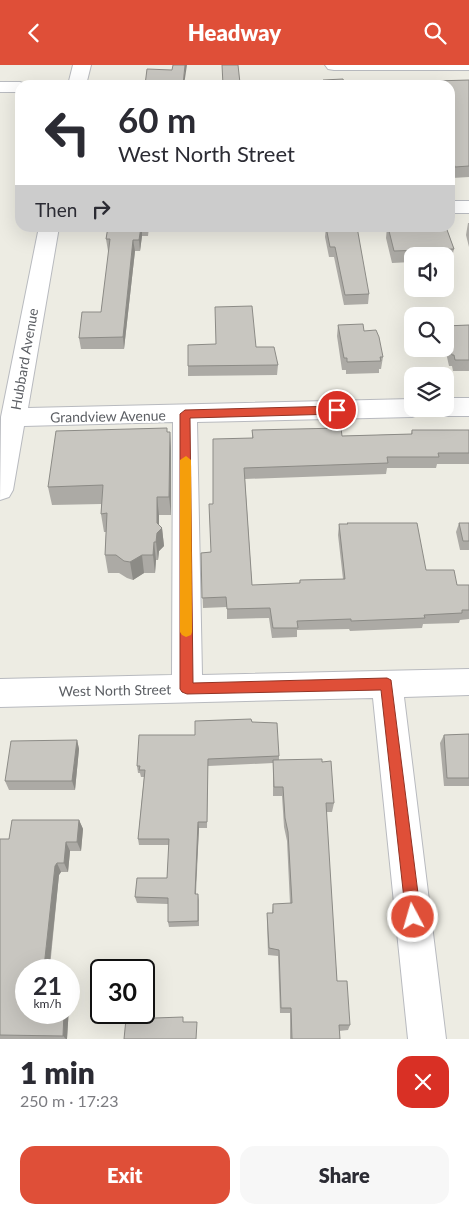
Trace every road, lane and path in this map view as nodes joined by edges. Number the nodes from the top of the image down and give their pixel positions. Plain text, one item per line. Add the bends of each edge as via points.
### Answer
1 (82, 65) edge
2 (334, 65) edge
3 (469, 65) edge
4 (78, 80) edge
5 (0, 87) edge
6 (15, 87) edge
7 (455, 207) edge
8 (469, 207) edge
9 (48, 232) edge
10 (454, 407) edge
11 (469, 407) edge
12 (404, 408) edge
13 (185, 414) junction
14 (13, 417) junction
15 (0, 490) edge
16 (469, 682) edge
17 (387, 684) junction
18 (187, 689) junction
19 (0, 693) edge
20 (427, 1039) edge

1 - 4 street
2 - 3 street
5 - 6 street
7 - 8 street
9 - 14 street, Hubbard Avenue
10 - 11 street
12 - 13 street, Grandview Avenue
13 - 14 street, Grandview Avenue
13 - 18 street
14 - 15 street, Hubbard Avenue
16 - 17 street, West North Street
17 - 18 street, West North Street
17 - 20 street
18 - 19 street, West North Street

